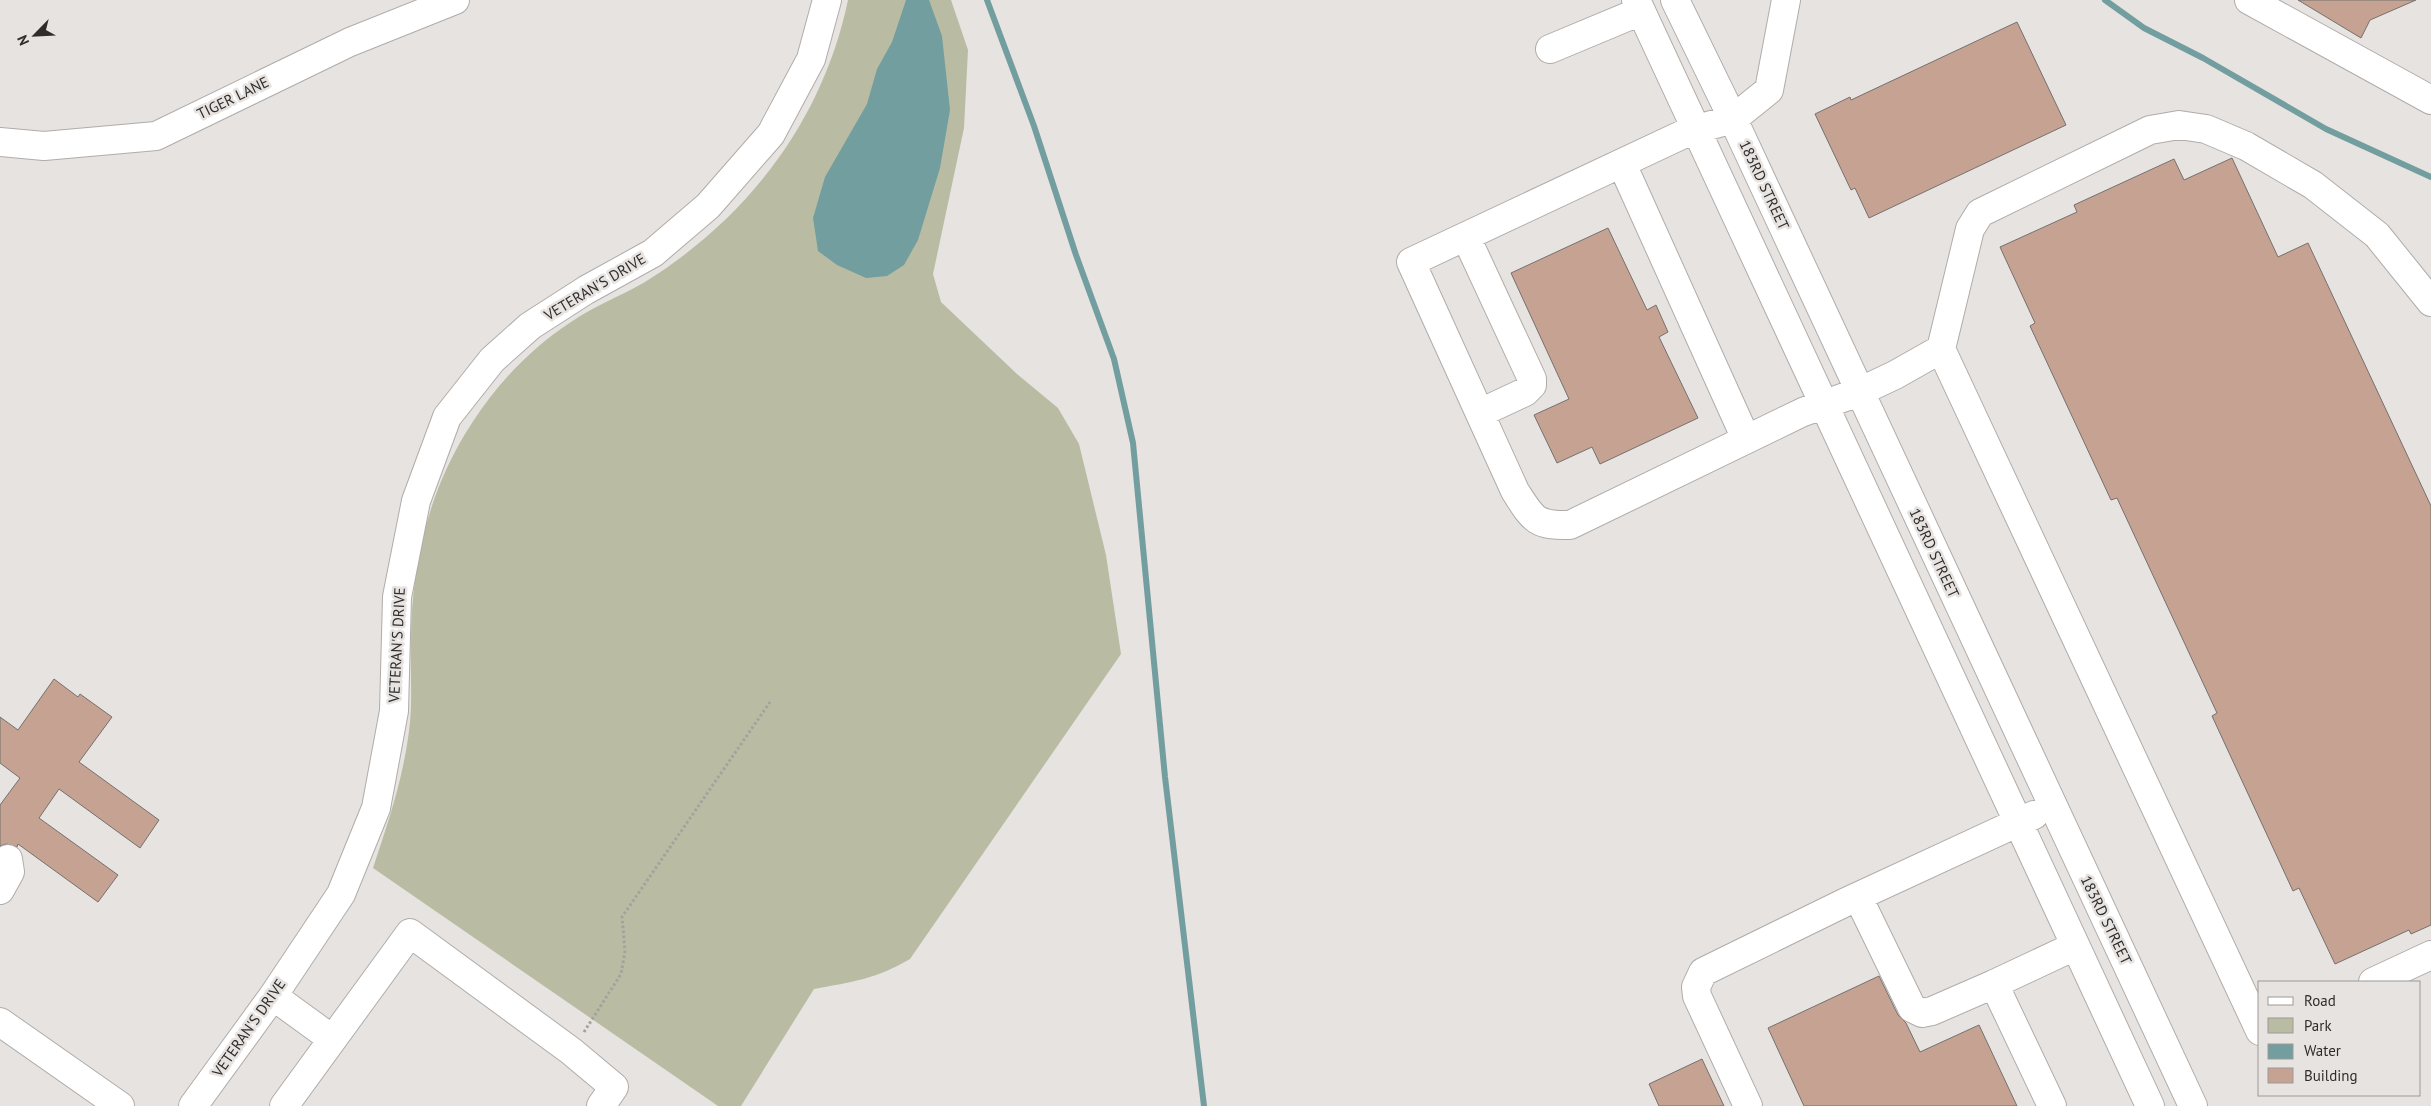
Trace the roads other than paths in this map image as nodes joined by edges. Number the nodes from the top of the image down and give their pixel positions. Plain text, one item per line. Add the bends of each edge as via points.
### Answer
1 (455, 0) edge
2 (827, 0) edge
3 (1675, 0) edge
4 (1786, 0) edge
5 (2249, 0) edge
6 (1639, 6) edge
7 (405, 9) edge
8 (1550, 49) dead end
9 (2431, 100) edge
10 (1733, 119) junction
11 (1695, 129) junction
12 (0, 142) edge
13 (1622, 164) junction
14 (1466, 237) junction
15 (2431, 302) edge
16 (1941, 349) junction
17 (1859, 392) junction
18 (1823, 405) junction
19 (1480, 413) junction
20 (1746, 439) junction
21 (2051, 807) junction
22 (2017, 823) junction
23 (8, 859) dead end
24 (0, 890) edge
25 (1858, 897) junction
26 (2075, 946) junction
27 (2431, 955) edge
28 (2375, 981) edge
29 (1994, 984) junction
30 (272, 996) junction
31 (0, 1022) edge
32 (2258, 1027) edge
33 (332, 1039) junction
34 (120, 1106) edge
35 (193, 1106) edge
36 (284, 1106) edge
37 (601, 1106) edge
38 (1748, 1106) edge
39 (2052, 1106) edge
40 (2150, 1106) edge
41 (2193, 1106) edge

1 - 7 street, TIGER LANE
2 - 30 street, VETERAN'S DRIVE via 811,59 771,134 708,206 653,253 530,326 492,360 446,417 416,501 397,597 394,711 376,808 340,894
3 - 10 street, 183RD STREET
4 - 10 street via 1769,90
5 - 9 street
6 - 8 street
6 - 11 street
7 - 12 street, TIGER LANE via 350,42 156,136 44,146
10 - 11 street
10 - 17 street, 183RD STREET
11 - 13 street
11 - 18 street
13 - 14 street
13 - 20 street
14 - 19 street via 1532,379 1532,385 1525,392
14 - 19 street via 1411,262
15 - 16 street via 2377,234 2313,185 2246,146 2206,129 2179,125 2150,130 1980,213 1970,230
16 - 17 street
16 - 32 street
17 - 18 street
17 - 21 street, 183RD STREET
18 - 20 street
18 - 22 street
19 - 20 street via 1515,491 1531,516 1548,525 1570,525
21 - 22 street
21 - 41 street, 183RD STREET via 2112,929
22 - 25 street
22 - 26 street
23 - 24 street via 10,872
25 - 29 street via 1912,1008 1922,1013 1932,1011
25 - 38 street via 1703,972 1698,979 1697,996
26 - 29 street
26 - 40 street
27 - 28 street
29 - 39 street
30 - 33 street
30 - 35 street, VETERAN'S DRIVE
31 - 34 street
33 - 36 street
33 - 37 street via 410,933 571,1051 614,1087

